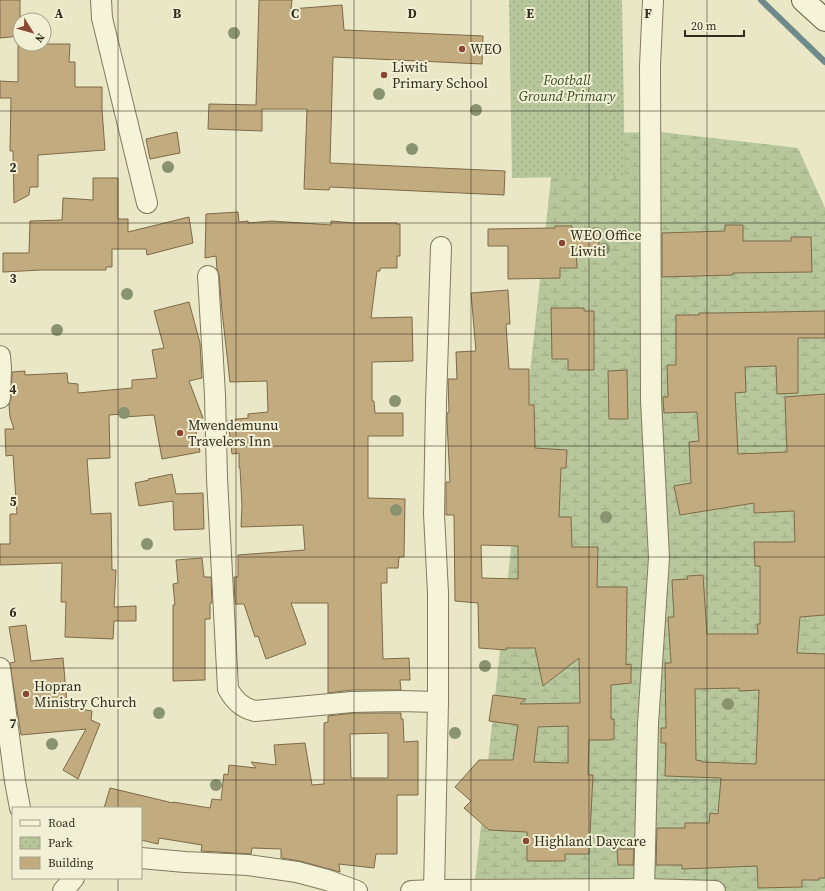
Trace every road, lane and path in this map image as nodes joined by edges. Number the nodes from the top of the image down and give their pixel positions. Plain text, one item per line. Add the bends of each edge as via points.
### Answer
1 (101, 0) edge
2 (653, 0) edge
3 (803, 0) edge
4 (825, 20) edge
5 (148, 203) dead end
6 (441, 247) dead end
7 (208, 276) dead end
8 (0, 356) edge
9 (0, 398) edge
10 (0, 668) edge
11 (438, 702) junction
12 (20, 807) edge
13 (142, 858) edge
14 (73, 879) edge
15 (434, 890) edge
16 (644, 890) edge
17 (63, 891) edge
18 (357, 891) edge
19 (411, 891) edge
20 (715, 891) edge

1 - 5 street via 102,18
2 - 16 street via 650,66 651,392 659,558 648,724
3 - 4 main road
6 - 11 street via 434,514 438,593
7 - 11 street via 228,689 241,705 255,711 352,702
8 - 9 street
10 - 12 street
11 - 15 street
13 - 18 street via 248,865 296,872
14 - 17 street
15 - 16 street
15 - 19 street
16 - 20 street

